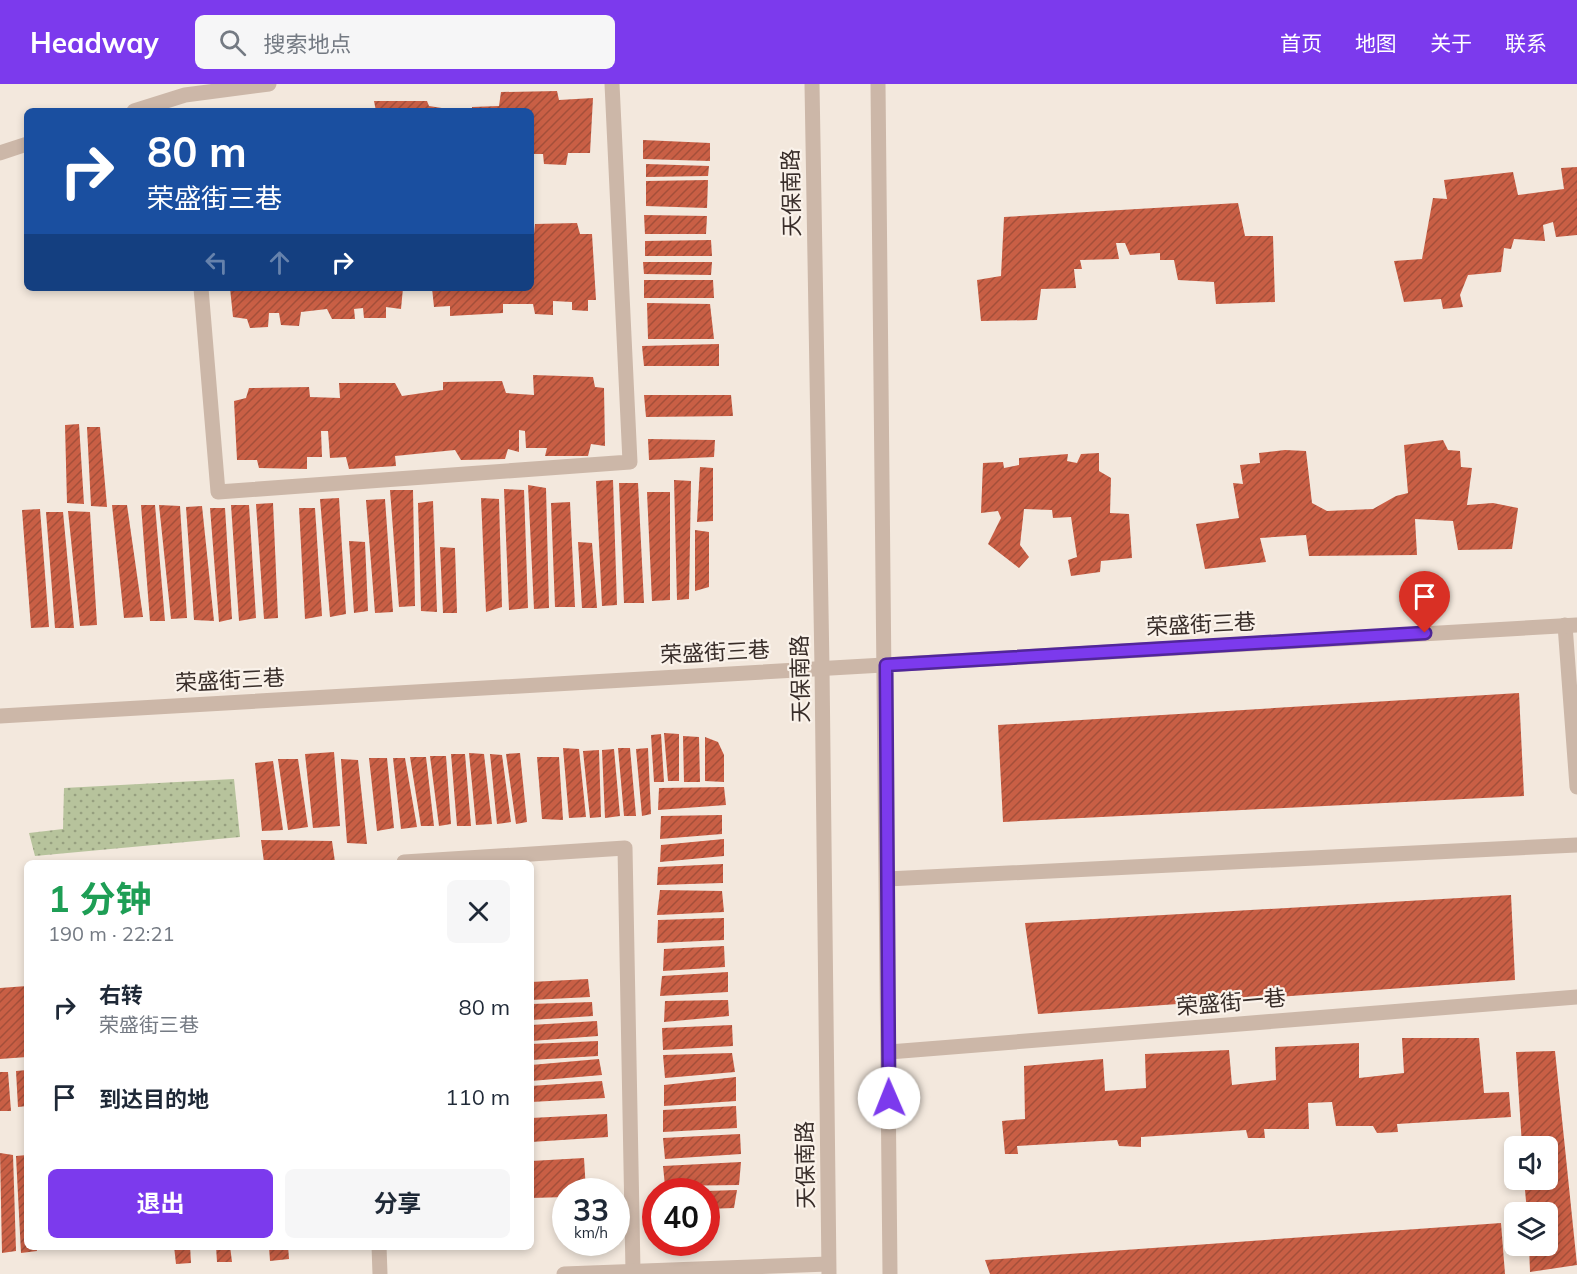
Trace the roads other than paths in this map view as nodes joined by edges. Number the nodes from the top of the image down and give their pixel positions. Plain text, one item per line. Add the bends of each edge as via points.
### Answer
1 (269, 84) edge
2 (612, 84) edge
3 (812, 84) edge
4 (878, 84) edge
5 (185, 95) junction
6 (144, 108) edge
7 (186, 108) edge
8 (24, 145) edge
9 (0, 153) edge
10 (201, 291) edge
11 (1571, 625) edge
12 (886, 665) junction
13 (822, 669) junction
14 (0, 716) edge
15 (1577, 787) edge
16 (1577, 845) edge
17 (436, 860) edge
18 (887, 879) junction
19 (1577, 997) edge
20 (889, 1052) junction
21 (379, 1250) edge
22 (829, 1269) edge
23 (633, 1271) junction
24 (380, 1274) edge
25 (564, 1274) edge
26 (890, 1274) edge

1 - 5 street
2 - 10 street via 630,462 218,492
3 - 13 street, 天保南路
4 - 12 street
5 - 6 street
5 - 7 street
8 - 9 street
11 - 12 street, 荣盛街三巷
11 - 15 street
12 - 13 street, 荣盛街三巷
12 - 18 street
13 - 14 street, 荣盛街三巷
13 - 22 street, 天保南路
16 - 18 street
17 - 23 street via 625,848
18 - 20 street
19 - 20 street, 荣盛街一巷
20 - 26 street
21 - 24 street
22 - 23 street
23 - 25 street

